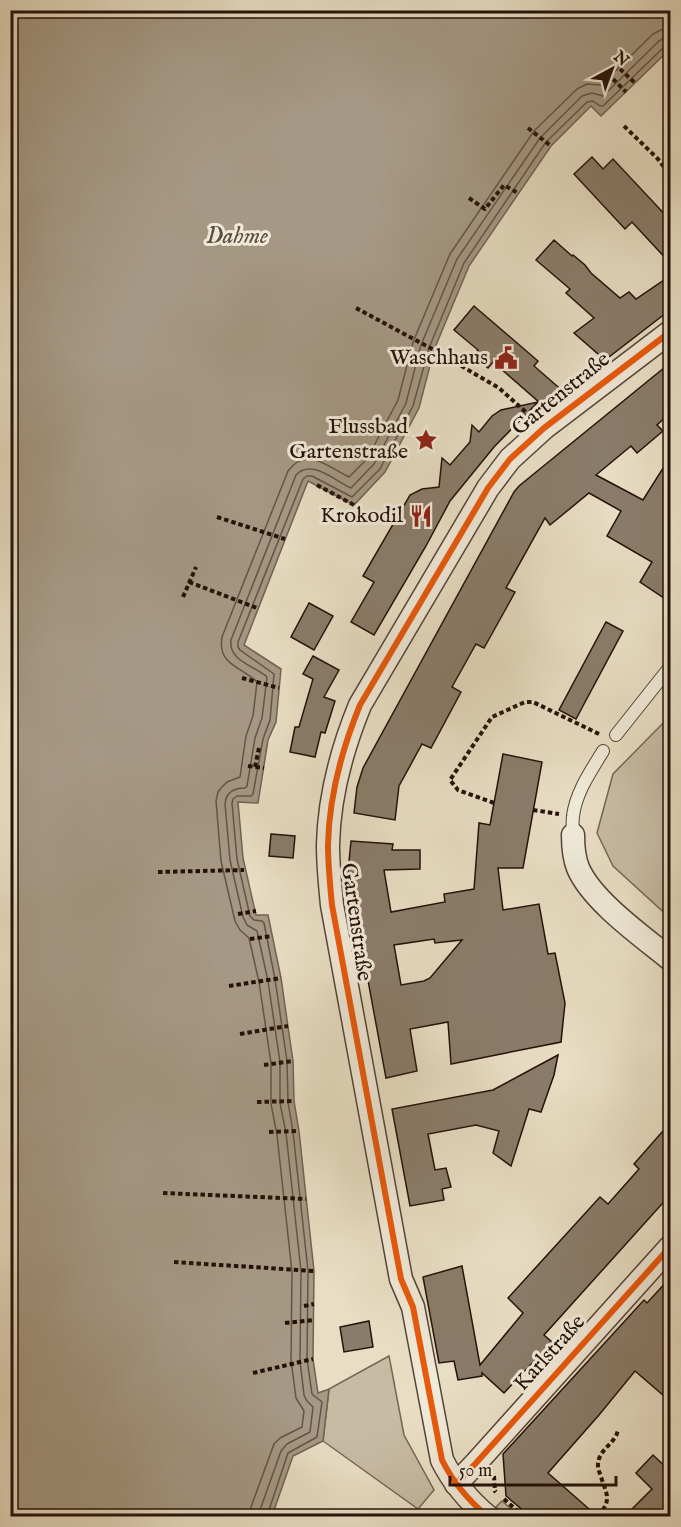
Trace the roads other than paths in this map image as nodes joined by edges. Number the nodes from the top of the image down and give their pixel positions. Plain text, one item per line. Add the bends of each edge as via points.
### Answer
1 (670, 332) edge
2 (670, 667) edge
3 (609, 735) road end
4 (603, 751) dead end
5 (573, 826) joint
6 (670, 959) edge
7 (670, 1247) edge
8 (456, 1484) junction
9 (487, 1516) edge

1 - 8 street, Gartenstraße via 544,428 510,459 488,488 360,705 340,763 328,844 332,905 401,1279 413,1307 442,1460
2 - 3 lane
4 - 5 lane via 586,779
5 - 6 street via 578,867 588,885 605,905
7 - 8 street, Karlstraße
8 - 9 street, Gartenstraße

